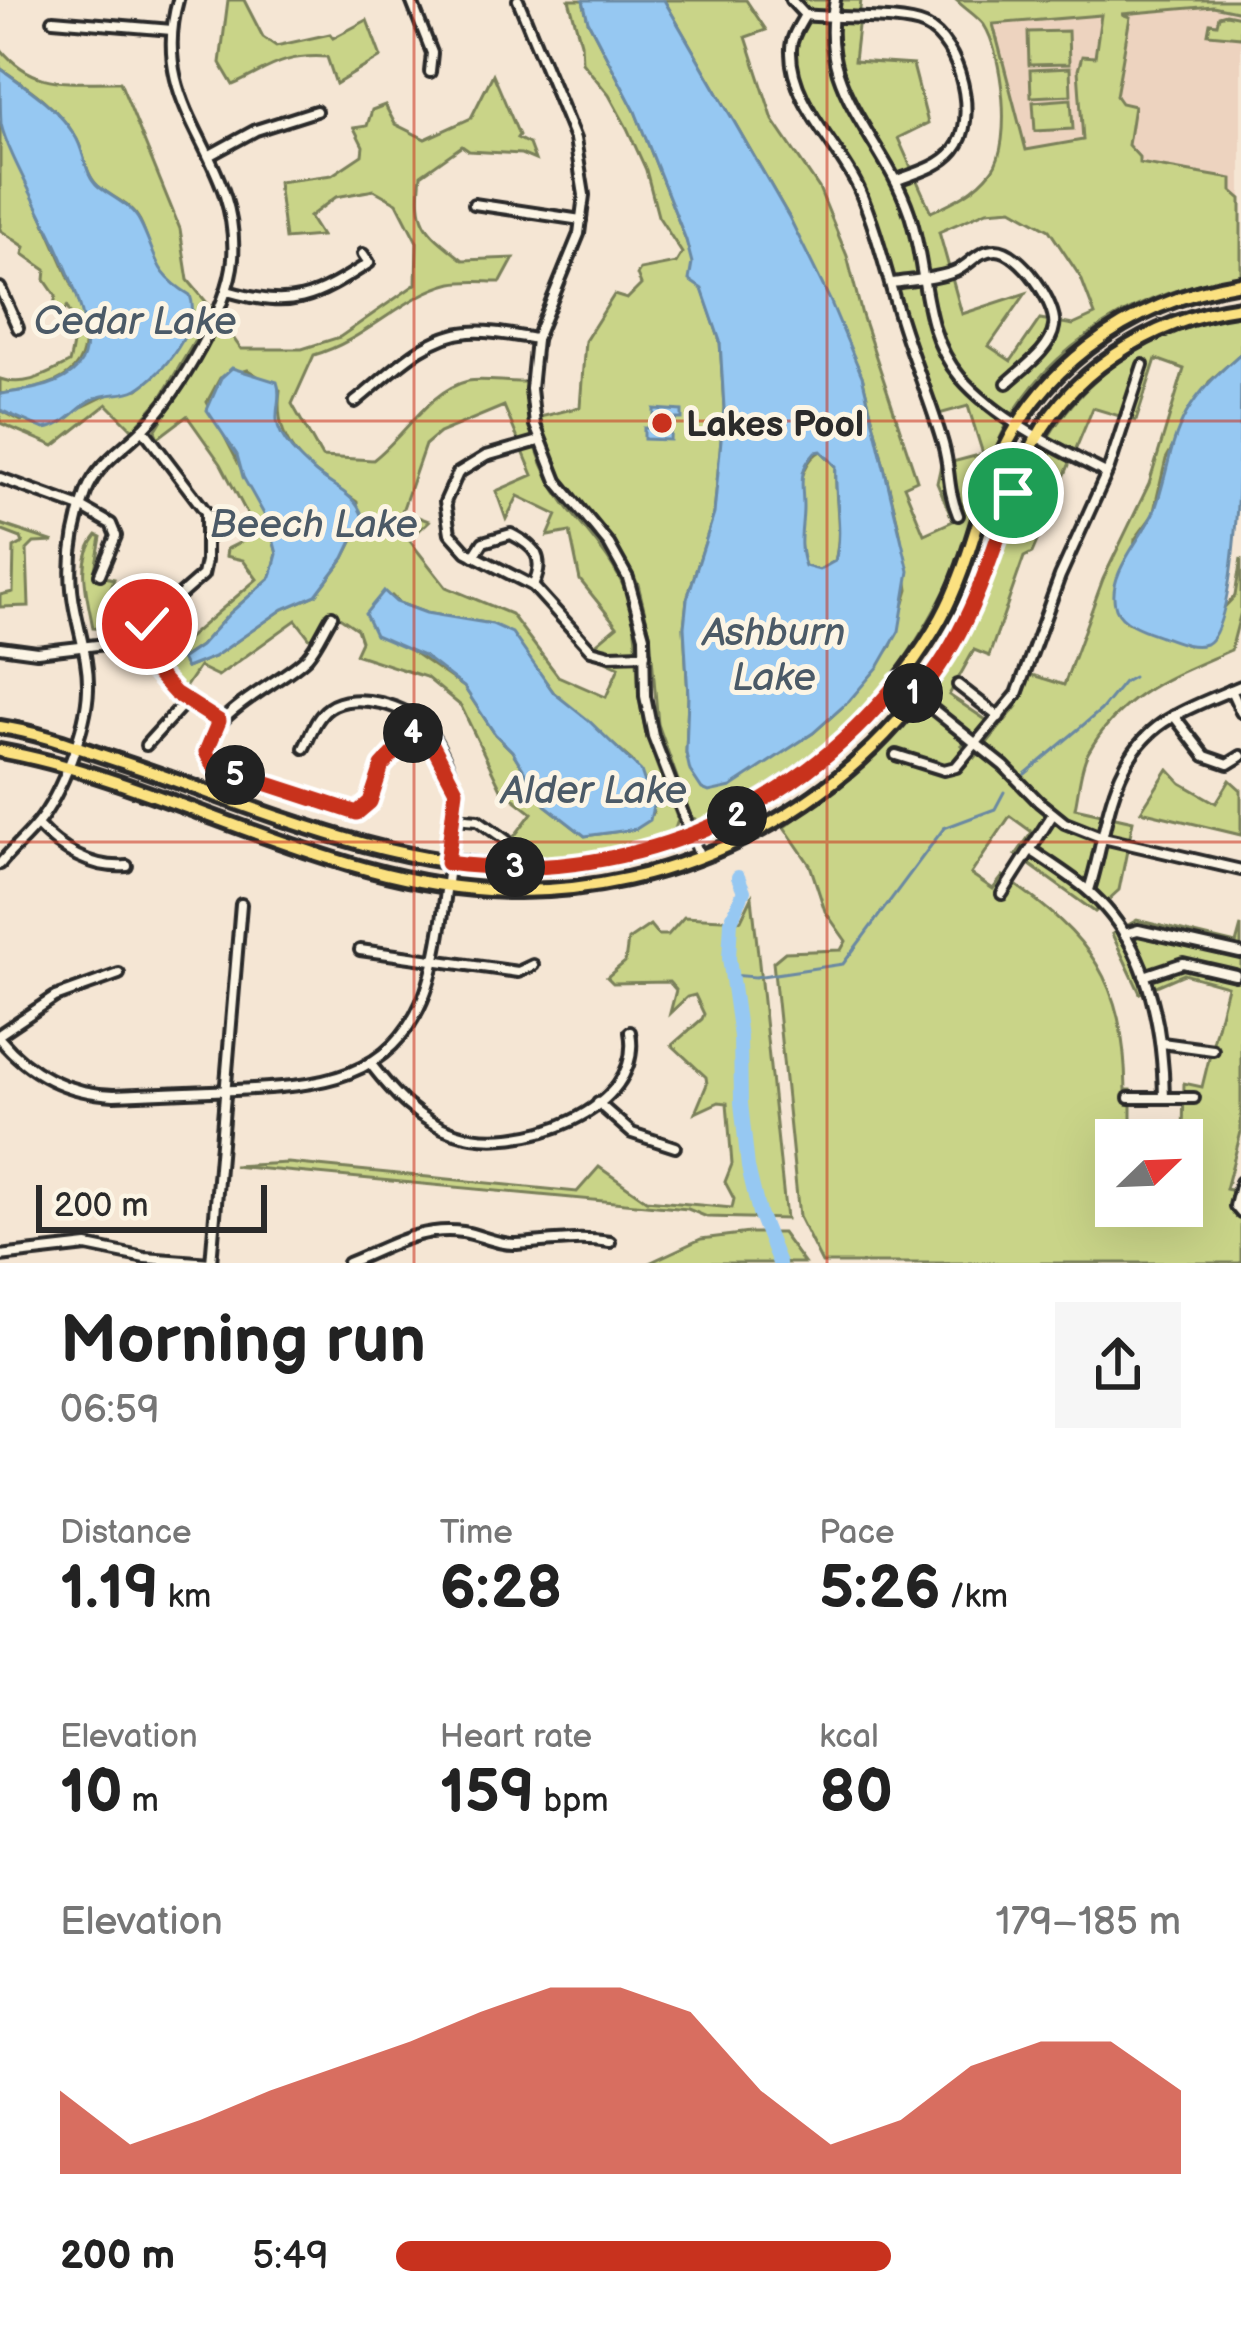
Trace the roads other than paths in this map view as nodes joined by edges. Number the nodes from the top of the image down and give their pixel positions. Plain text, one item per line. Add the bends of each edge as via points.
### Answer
1 (178, 0) edge
2 (411, 0) edge
3 (518, 0) edge
4 (791, 0) edge
5 (835, 0) edge
6 (805, 15) junction
7 (832, 18) junction
8 (53, 20) dead end
9 (172, 30) junction
10 (430, 72) dead end
11 (316, 110) dead end
12 (210, 155) junction
13 (897, 180) junction
14 (474, 204) dead end
15 (581, 220) junction
16 (363, 254) dead end
17 (924, 278) junction
18 (892, 283) junction
19 (1241, 283) edge
20 (0, 288) edge
21 (227, 291) junction
22 (1241, 307) edge
23 (19, 328) dead end
24 (536, 339) junction
25 (1143, 365) dead end
26 (1007, 383) dead end
27 (356, 401) dead end
28 (1019, 423) junction
29 (143, 429) junction
30 (1039, 435) junction
31 (540, 441) junction
32 (1106, 473) junction
33 (0, 478) edge
34 (83, 508) junction
35 (958, 515) dead end
36 (474, 556) junction
37 (100, 574) dead end
38 (533, 586) junction
39 (332, 616) dead end
40 (83, 646) junction
41 (0, 647) edge
42 (133, 647) junction
43 (645, 654) junction
44 (898, 682) junction
45 (958, 685) dead end
46 (1236, 688) edge
47 (917, 695) junction
48 (186, 701) junction
49 (1241, 712) edge
50 (1174, 716) junction
51 (999, 717) junction
52 (219, 721) junction
53 (421, 723) junction
54 (0, 727) edge
55 (975, 743) junction
56 (146, 745) dead end
57 (74, 746) junction
58 (304, 748) dead end
59 (0, 751) edge
60 (896, 755) dead end
61 (1241, 756) edge
62 (66, 768) junction
63 (1053, 814) junction
64 (454, 818) junction
65 (37, 825) junction
66 (691, 836) junction
67 (1103, 838) junction
68 (506, 840) dead end
69 (1031, 851) junction
70 (700, 857) junction
71 (447, 863) junction
72 (0, 864) edge
73 (127, 866) dead end
74 (1241, 870) edge
75 (444, 885) junction
76 (1089, 891) junction
77 (1002, 894) dead end
78 (241, 904) dead end
79 (1124, 934) junction
80 (360, 950) dead end
81 (1240, 953) edge
82 (433, 962) junction
83 (532, 965) dead end
84 (119, 974) dead end
85 (1235, 975) dead end
86 (1144, 976) junction
87 (630, 1032) dead end
88 (0, 1036) edge
89 (1162, 1043) junction
90 (1213, 1050) dead end
91 (370, 1063) junction
92 (226, 1090) junction
93 (1129, 1098) dead end
94 (1164, 1098) junction
95 (1195, 1098) dead end
96 (598, 1103) junction
97 (675, 1147) dead end
98 (1241, 1182) edge
99 (1241, 1213) edge
100 (610, 1242) dead end
101 (0, 1256) edge
102 (211, 1263) edge
103 (348, 1263) edge

1 - 9 street
2 - 10 street via 432,53
3 - 15 street via 575,139
4 - 6 street
5 - 7 street
6 - 7 street
6 - 18 street via 791,44 797,76 856,182
7 - 13 street via 842,86
7 - 13 street via 924,26 953,57 967,117 960,142 943,160
8 - 9 street
9 - 12 street via 181,104
11 - 12 street
12 - 21 street via 232,220
13 - 17 street
14 - 15 street
15 - 24 street
16 - 21 street via 369,262 312,297 272,302
17 - 18 street
17 - 26 street via 997,250 1025,266 1055,326
17 - 28 street via 950,364
18 - 35 street
19 - 28 main road via 1167,301 1126,321 1064,368
20 - 23 street
21 - 29 street
22 - 30 main road via 1176,323 1128,346 1082,382
24 - 27 street via 484,331 446,336
24 - 31 street via 531,389
25 - 32 street
28 - 30 street
28 - 44 main road via 952,596
29 - 34 street via 104,465
29 - 42 street via 206,512 206,561 203,575
30 - 32 street
30 - 47 main road via 971,609
31 - 36 street via 473,462 451,484 448,527
31 - 43 street via 557,481 621,565
32 - 51 street via 1016,694
33 - 34 street
34 - 37 street via 115,529
34 - 40 street via 70,571
36 - 38 street
36 - 38 street via 483,542 511,534 538,552
38 - 43 street via 591,650
39 - 52 street via 308,656
40 - 41 street
40 - 42 street
40 - 57 street via 88,689
42 - 48 street
43 - 66 street via 653,736
44 - 47 street
44 - 66 main road via 820,763
45 - 51 street
46 - 49 street
46 - 50 street
47 - 55 street
47 - 70 main road via 820,791
48 - 52 street
48 - 56 street
50 - 61 street via 1215,762
50 - 67 street via 1123,767
51 - 55 street
52 - 53 street via 206,752 213,766 352,813 367,807 377,772
53 - 58 street via 349,700 323,713
53 - 64 street via 454,783
54 - 57 main road
55 - 60 street via 950,770
55 - 63 street
57 - 62 street
57 - 71 main road
59 - 62 main road
62 - 65 street
62 - 75 main road via 380,872
63 - 67 street
63 - 69 street
64 - 68 street via 478,820
64 - 71 street
65 - 72 street
65 - 73 street via 82,859
66 - 70 street
66 - 71 main road via 570,865
67 - 74 street
67 - 76 street
69 - 76 street
69 - 77 street
70 - 75 main road via 572,889
71 - 75 street
75 - 82 street
76 - 79 street
78 - 92 street
79 - 81 street via 1138,930
79 - 86 street
80 - 82 street
82 - 83 street via 518,972
82 - 91 street via 412,1019
84 - 88 street via 55,997
85 - 86 street via 1183,963
86 - 89 street
87 - 96 street via 629,1061
88 - 92 street via 34,1071 88,1093
89 - 90 street
89 - 94 street
91 - 92 street via 314,1085
91 - 96 street via 418,1115 476,1138 535,1136
92 - 102 street
93 - 94 street
94 - 95 street
96 - 97 street via 632,1133
98 - 99 street
100 - 103 street via 508,1244 429,1232
101 - 102 street via 86,1246

